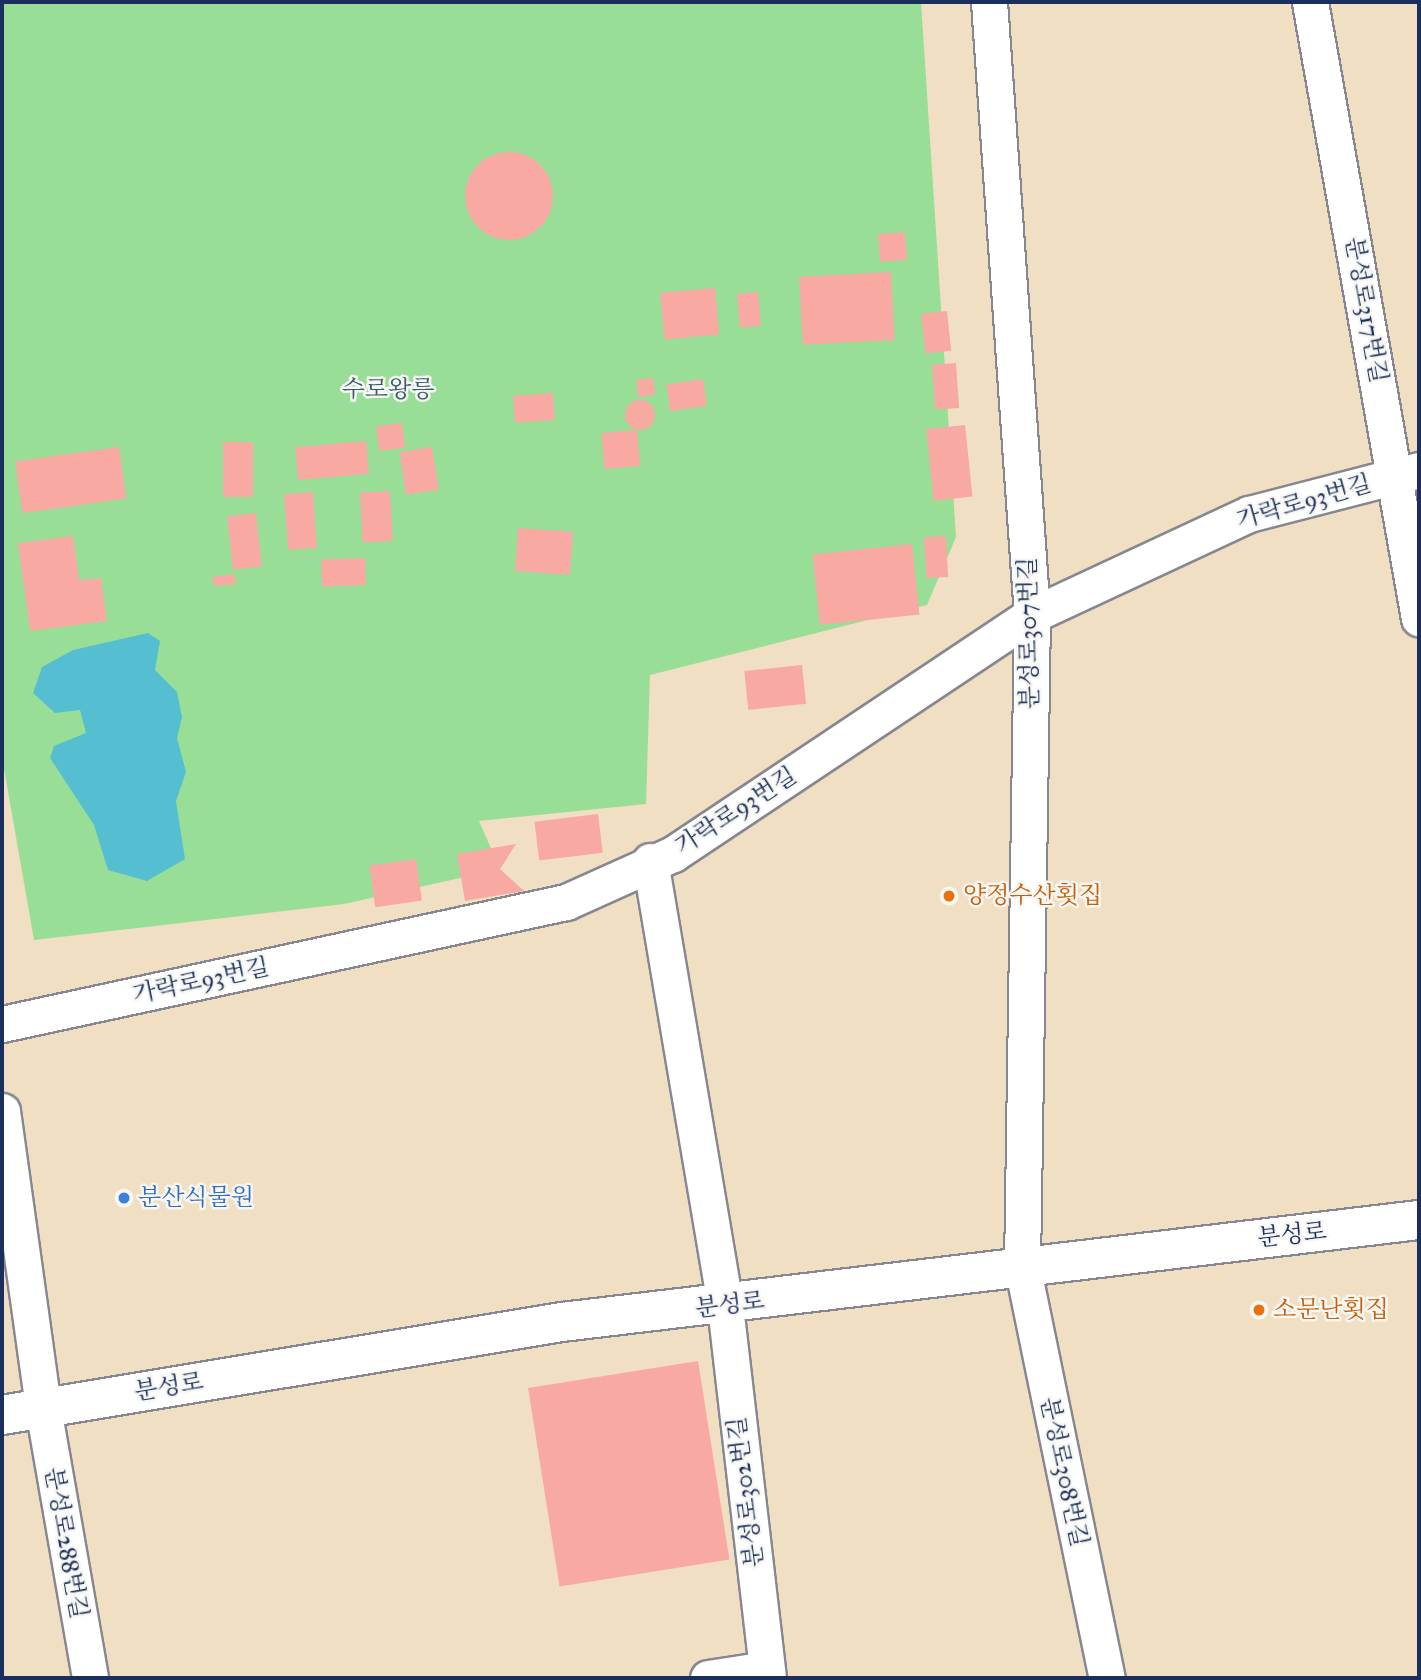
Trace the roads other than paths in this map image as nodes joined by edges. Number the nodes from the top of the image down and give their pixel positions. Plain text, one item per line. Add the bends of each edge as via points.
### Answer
1 (989, 2) edge
2 (1310, 2) edge
3 (1408, 473) edge
4 (1032, 615) junction
5 (1419, 618) edge
6 (650, 861) junction
7 (2, 1024) edge
8 (2, 1111) edge
9 (1419, 1220) edge
10 (1022, 1265) junction
11 (725, 1306) junction
12 (43, 1408) junction
13 (2, 1415) edge
14 (767, 1673) edge
15 (90, 1678) edge
16 (708, 1678) edge
17 (1107, 1678) edge

1 - 4 street, 분성로307번길
2 - 3 street, 분성로317번길
3 - 4 street, 가락로93번길 via 1249,514
3 - 5 street, 분성로317번길
4 - 6 street, 가락로93번길 via 673,854
4 - 10 street, 분성로307번길
6 - 7 street, 가락로93번길 via 566,902
6 - 11 street, 분성로302번길
8 - 12 street
9 - 10 main road, 분성로
10 - 11 main road, 분성로
10 - 17 street, 분성로308번길
11 - 12 main road, 분성로 via 562,1322
11 - 14 street, 분성로302번길
12 - 13 main road, 분성로
12 - 15 street, 분성로288번길
14 - 16 street

